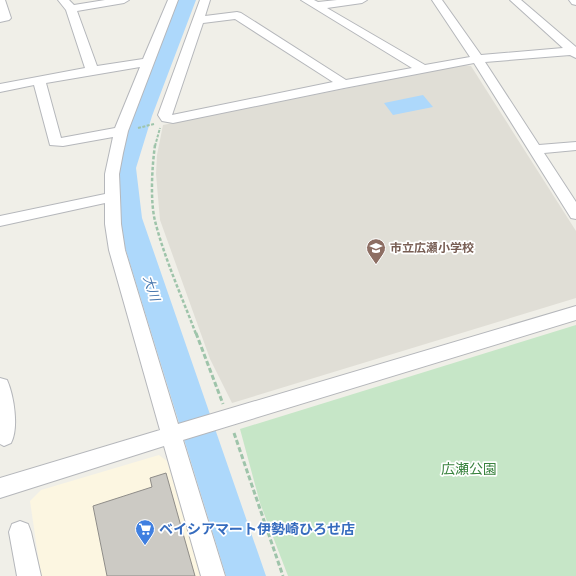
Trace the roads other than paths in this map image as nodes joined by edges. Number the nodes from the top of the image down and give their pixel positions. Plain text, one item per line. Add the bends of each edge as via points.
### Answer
1 (0, 0) edge
2 (63, 0) edge
3 (124, 0) edge
4 (173, 0) edge
5 (205, 0) edge
6 (362, 0) edge
7 (437, 0) edge
8 (515, 0) edge
9 (310, 3) edge
10 (71, 9) junction
11 (0, 19) edge
12 (198, 20) junction
13 (575, 52) edge
14 (477, 59) junction
15 (147, 63) junction
16 (423, 69) junction
17 (92, 70) junction
18 (39, 81) junction
19 (344, 84) junction
20 (0, 88) edge
21 (127, 130) junction
22 (576, 146) edge
23 (535, 149) junction
24 (112, 198) junction
25 (576, 214) edge
26 (0, 221) edge
27 (576, 313) edge
28 (0, 386) edge
29 (175, 434) junction
30 (4, 437) dead end
31 (0, 488) edge
32 (20, 532) dead end
33 (29, 576) edge
34 (213, 576) edge

1 - 11 street via 4,18
2 - 10 street
3 - 10 street
4 - 15 street
5 - 12 street
6 - 9 street
7 - 14 street
8 - 13 street
9 - 16 street
10 - 17 street
12 - 19 street via 237,15
12 - 19 street via 166,115 168,118
13 - 14 street
14 - 16 street
14 - 23 street
15 - 17 street
15 - 21 street
16 - 19 street
17 - 18 street
18 - 20 street
18 - 21 street via 55,142
21 - 24 street via 112,174
22 - 23 street
23 - 25 street
24 - 26 street
24 - 29 street via 117,250
27 - 29 street
28 - 30 street via 5,414
29 - 31 street
29 - 34 street
32 - 33 street

